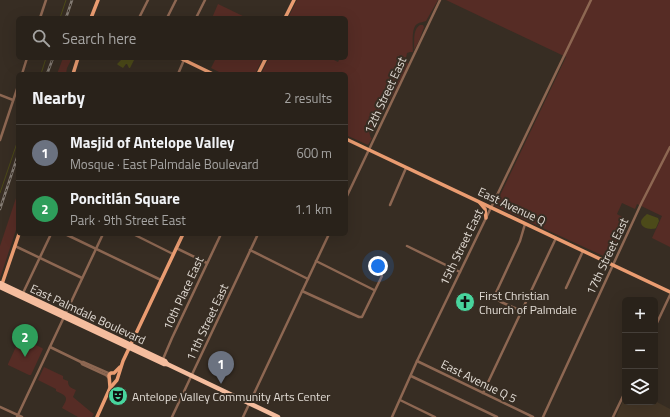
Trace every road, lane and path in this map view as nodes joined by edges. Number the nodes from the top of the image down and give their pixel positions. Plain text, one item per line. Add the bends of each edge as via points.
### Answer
1 (46, 0) edge
2 (98, 0) edge
3 (148, 0) edge
4 (176, 0) edge
5 (205, 0) edge
6 (294, 0) edge
7 (440, 0) edge
8 (591, 0) edge
9 (41, 16) edge
10 (92, 16) edge
11 (140, 16) edge
12 (169, 16) edge
13 (197, 16) edge
14 (286, 16) edge
15 (26, 60) edge
16 (77, 60) edge
17 (184, 60) joint
18 (265, 60) edge
19 (23, 72) edge
20 (74, 72) edge
21 (179, 72) edge
22 (209, 72) edge
23 (259, 72) edge
24 (16, 93) edge
25 (0, 95) edge
26 (14, 100) junction
27 (348, 139) edge
28 (0, 140) edge
29 (670, 147) edge
30 (369, 149) junction
31 (406, 168) junction
32 (348, 194) edge
33 (479, 202) junction
34 (390, 205) dead end
35 (490, 207) junction
36 (486, 218) junction
37 (525, 224) junction
38 (18, 236) edge
39 (50, 236) edge
40 (69, 236) edge
41 (102, 236) edge
42 (136, 236) edge
43 (182, 236) edge
44 (220, 236) edge
45 (257, 236) edge
46 (328, 236) edge
47 (556, 238) junction
48 (15, 246) junction
49 (407, 246) dead end
50 (176, 248) junction
51 (96, 249) junction
52 (250, 250) junction
53 (583, 251) junction
54 (173, 254) junction
55 (40, 258) junction
56 (316, 261) junction
57 (207, 263) junction
58 (613, 264) junction
59 (460, 272) junction
60 (382, 276) dead end
61 (82, 278) junction
62 (308, 279) junction
63 (161, 280) junction
64 (1, 286) edge
65 (566, 288) dead end
66 (374, 290) junction
67 (302, 291) junction
68 (670, 292) edge
69 (23, 294) junction
70 (670, 295) edge
71 (522, 311) junction
72 (65, 315) junction
73 (658, 321) edge
74 (50, 347) junction
75 (130, 347) junction
76 (163, 360) junction
77 (417, 361) junction
78 (81, 362) junction
79 (167, 364) junction
80 (120, 367) junction
81 (113, 373) junction
82 (191, 375) junction
83 (411, 376) junction
84 (117, 377) junction
85 (111, 380) junction
86 (483, 393) junction
87 (622, 398) edge
88 (400, 400) junction
89 (250, 404) junction
90 (0, 407) edge
91 (18, 416) edge
92 (22, 417) edge
93 (97, 417) edge
94 (172, 417) edge
95 (243, 417) edge
96 (278, 417) edge
97 (392, 417) edge
98 (435, 417) edge
99 (497, 417) edge
100 (533, 417) edge
101 (543, 417) edge
102 (613, 417) edge

1 - 9 street
2 - 10 main road
3 - 11 street
4 - 12 street
5 - 13 street
6 - 14 main road
7 - 30 street, 12th Street East
8 - 35 street, 15th Street East
15 - 19 street
16 - 20 main road
17 - 21 street
17 - 22 main road
18 - 23 main road
24 - 26 street
25 - 26 street
26 - 28 street
27 - 30 main road, East Avenue Q
29 - 58 street, 17th Street East
30 - 31 main road, East Avenue Q
30 - 32 street, 12th Street East
31 - 33 main road, East Avenue Q
31 - 34 street
33 - 35 main road, East Avenue Q
33 - 36 main road
35 - 36 street, 15th Street East
35 - 37 main road, East Avenue Q
36 - 59 street, 15th Street East
37 - 47 main road, East Avenue Q
37 - 71 street via 520,241 494,297
38 - 48 main road
39 - 55 street
40 - 51 street
41 - 51 street
42 - 54 street
43 - 50 main road
44 - 57 street, 10th Place East
45 - 52 street, 11th Street East
46 - 56 street
47 - 53 main road, East Avenue Q
47 - 71 street
48 - 55 street
48 - 64 main road
49 - 59 street
50 - 54 main road
50 - 57 street
51 - 61 street
51 - 63 street
52 - 62 street
52 - 82 street, 11th Street East
53 - 58 main road, East Avenue Q
53 - 65 street
54 - 63 main road
55 - 61 street
55 - 69 street
56 - 62 street
56 - 66 street
57 - 76 street, 10th Place East
58 - 68 main road, East Avenue Q
58 - 101 street, 17th Street East
59 - 77 street, 15th Street East
60 - 66 street
61 - 72 street
62 - 67 street
63 - 75 main road
64 - 69 highway, East Palmdale Boulevard
64 - 72 highway, East Palmdale Boulevard
66 - 67 street via 362,318
67 - 89 street
69 - 72 highway, East Palmdale Boulevard
70 - 73 street
71 - 86 street
72 - 74 street
72 - 75 highway, East Palmdale Boulevard
74 - 78 street
74 - 91 street
75 - 76 highway, East Palmdale Boulevard
75 - 79 highway, East Palmdale Boulevard
75 - 80 main road
76 - 79 highway, East Palmdale Boulevard
77 - 83 street, 15th Street East
77 - 86 street, East Avenue Q 5
78 - 81 street
78 - 85 street
79 - 82 highway, East Palmdale Boulevard
80 - 81 main road
80 - 84 main road
81 - 84 main road
81 - 85 main road via 109,375
82 - 89 highway, East Palmdale Boulevard
82 - 94 street, 11th Street East
83 - 88 street, 15th Street East
83 - 99 street
84 - 85 main road via 117,380
85 - 93 main road
86 - 100 street, East Avenue Q 5
87 - 102 street
88 - 97 street, 15th Street East
88 - 98 street
89 - 95 street
89 - 96 highway, East Palmdale Boulevard
90 - 91 street
91 - 92 street

